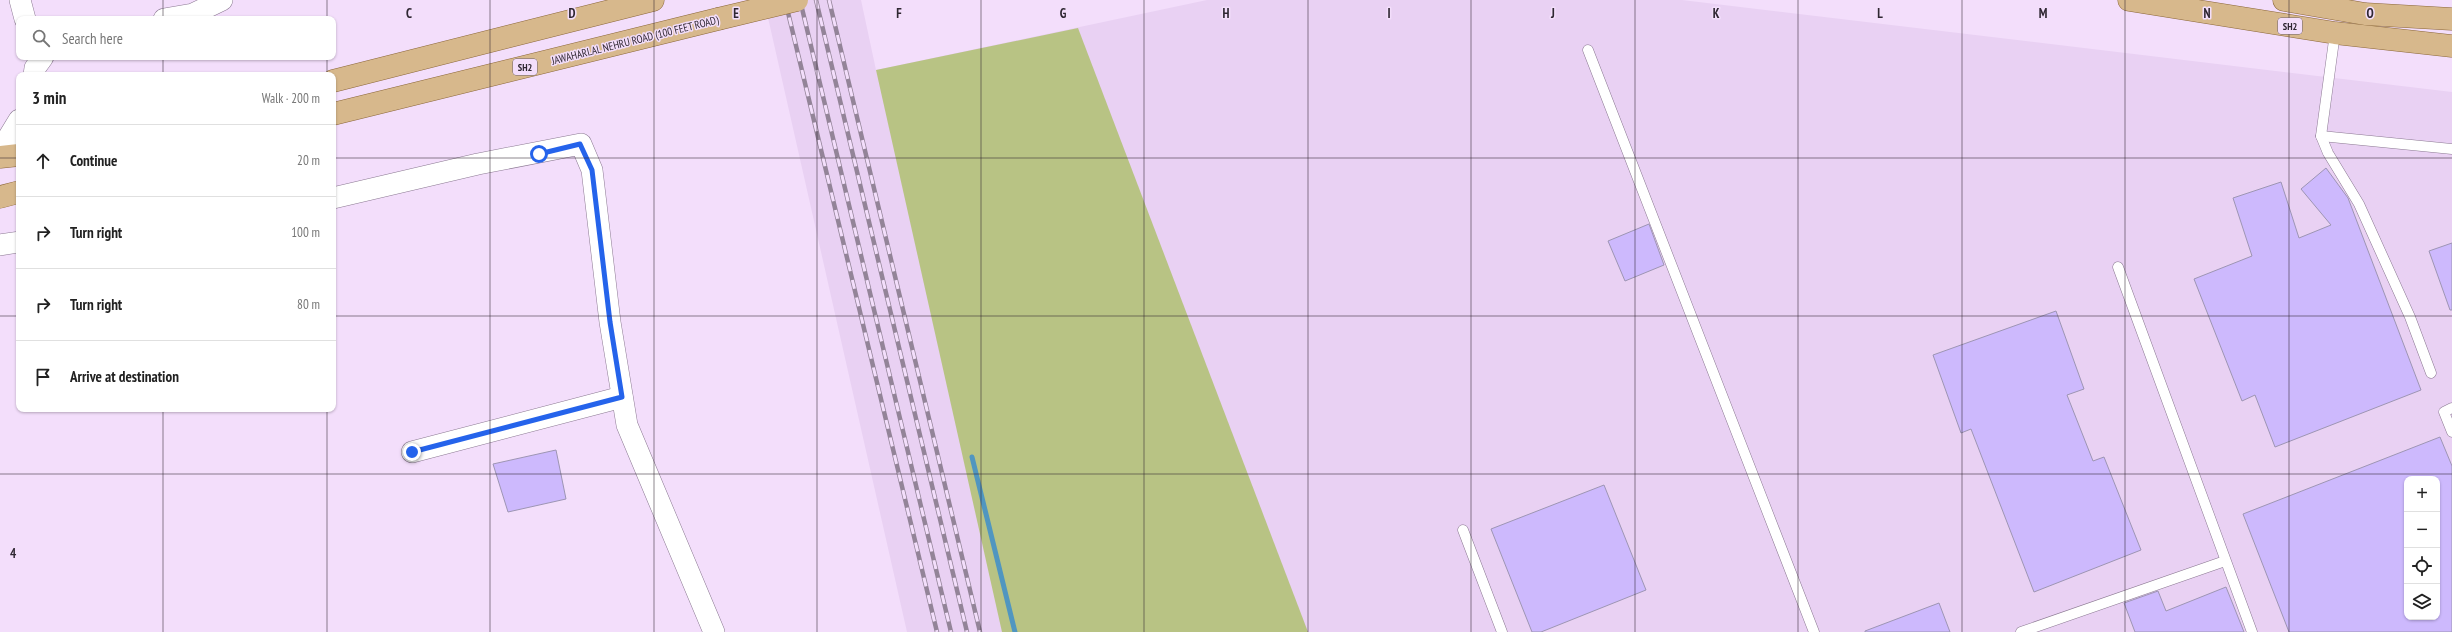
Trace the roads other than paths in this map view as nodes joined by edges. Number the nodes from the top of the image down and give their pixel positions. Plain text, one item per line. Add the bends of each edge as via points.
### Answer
1 (20, 0) edge
2 (222, 0) edge
3 (653, 0) edge
4 (797, 0) edge
5 (2129, 0) edge
6 (2284, 0) edge
7 (23, 16) edge
8 (181, 16) edge
9 (2452, 19) edge
10 (2335, 33) junction
11 (2452, 46) edge
12 (1588, 50) dead end
13 (336, 80) edge
14 (336, 113) edge
15 (16, 125) edge
16 (2321, 136) junction
17 (2452, 149) edge
18 (0, 151) edge
19 (16, 155) edge
20 (0, 157) edge
21 (16, 193) edge
22 (0, 197) edge
23 (336, 197) edge
24 (16, 242) edge
25 (0, 245) edge
26 (2118, 267) dead end
27 (2431, 373) dead end
28 (622, 397) junction
29 (2452, 408) edge
30 (2452, 432) edge
31 (412, 452) dead end
32 (1463, 530) dead end
33 (2225, 561) junction
34 (714, 632) edge
35 (1502, 632) edge
36 (1814, 632) edge
37 (2021, 632) edge
38 (2252, 632) edge

1 - 7 street
2 - 8 street via 193,14
3 - 13 main road
4 - 14 main road, JAWAHARLAL NEHRU ROAD (100 FEET ROAD) / SH2, bridge
5 - 10 main road, SH2
6 - 9 main road, SH2 via 2366,14
10 - 11 main road, SH2
10 - 16 lane
12 - 36 lane
15 - 18 street
16 - 17 lane
16 - 27 lane via 2328,154 2359,204 2410,317
19 - 20 main road
21 - 22 main road
23 - 28 street via 478,164 580,144 592,170 610,322
24 - 25 street
26 - 33 lane
28 - 31 street
28 - 34 street via 627,425
29 - 30 lane via 2444,412
32 - 35 lane
33 - 37 lane
33 - 38 lane

